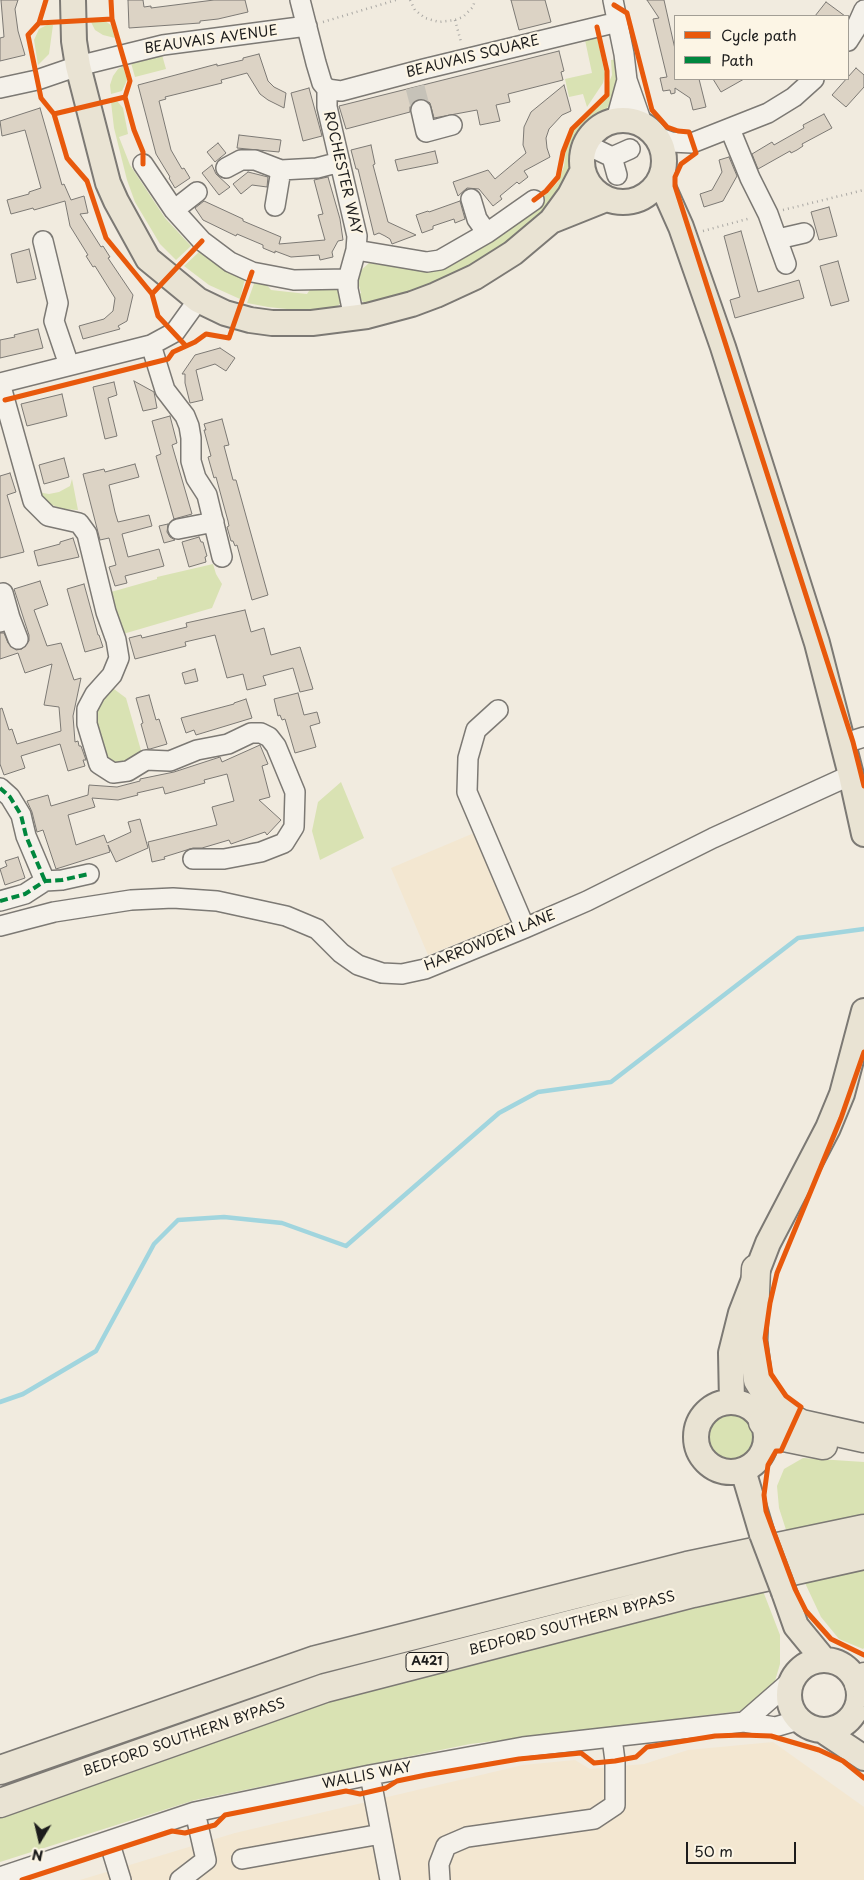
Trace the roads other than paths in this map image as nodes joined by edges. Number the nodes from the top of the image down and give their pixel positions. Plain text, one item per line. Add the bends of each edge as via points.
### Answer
1 (72, 0) edge
2 (300, 0) edge
3 (613, 0) edge
4 (864, 10) edge
5 (618, 22) junction
6 (307, 26) junction
7 (849, 40) edge
8 (78, 66) junction
9 (627, 80) junction
10 (813, 80) edge
11 (0, 88) edge
12 (327, 89) junction
13 (420, 110) tunnel mouth
14 (616, 120) junction
15 (452, 125) dead end
16 (730, 128) junction
17 (649, 130) junction
18 (585, 144) junction
19 (630, 149) dead end
20 (612, 156) junction
21 (340, 162) junction
22 (142, 164) dead end
23 (226, 168) dead end
24 (280, 170) junction
25 (583, 170) junction
26 (617, 175) dead end
27 (660, 180) junction
28 (197, 192) dead end
29 (470, 199) dead end
30 (606, 199) junction
31 (534, 200) dead end
32 (636, 200) junction
33 (275, 206) dead end
34 (174, 210) junction
35 (551, 221) junction
36 (682, 232) junction
37 (804, 233) dead end
38 (487, 234) junction
39 (778, 239) junction
40 (43, 241) dead end
41 (356, 250) junction
42 (786, 264) dead end
43 (348, 279) junction
44 (198, 300) junction
45 (354, 318) junction
46 (151, 345) junction
47 (69, 366) junction
48 (0, 383) edge
49 (214, 522) junction
50 (178, 529) dead end
51 (222, 557) dead end
52 (3, 593) dead end
53 (5, 620) edge
54 (18, 639) dead end
55 (498, 710) dead end
56 (853, 741) edge
57 (852, 775) junction
58 (0, 788) edge
59 (864, 834) edge
60 (193, 858) dead end
61 (89, 874) dead end
62 (45, 880) junction
63 (0, 901) edge
64 (0, 926) edge
65 (525, 928) junction
66 (864, 1011) edge
67 (756, 1270) junction
68 (732, 1402) junction
69 (763, 1422) junction
70 (864, 1438) edge
71 (864, 1449) edge
72 (743, 1470) junction
73 (864, 1529) edge
74 (864, 1555) edge
75 (796, 1626) junction
76 (824, 1660) junction
77 (791, 1681) junction
78 (861, 1696) edge
79 (799, 1720) junction
80 (744, 1722) junction
81 (822, 1730) junction
82 (612, 1738) junction
83 (864, 1758) edge
84 (0, 1770) edge
85 (370, 1775) junction
86 (0, 1803) edge
87 (195, 1812) junction
88 (381, 1834) junction
89 (109, 1841) junction
90 (242, 1858) dead end
91 (0, 1877) edge
92 (121, 1880) edge
93 (180, 1880) edge
94 (390, 1880) edge
95 (440, 1880) edge

1 - 8 main road
2 - 6 street, ROCHESTER WAY
3 - 5 street
4 - 7 street
5 - 9 street
5 - 12 street, BEAUVAIS SQUARE via 466,58 413,80
6 - 8 street, BEAUVAIS AVENUE via 163,45
6 - 12 street, ROCHESTER WAY via 322,83
8 - 11 street, BEAUVAIS AVENUE
8 - 44 main road via 108,183 120,209 148,259
9 - 14 street
9 - 17 street
10 - 16 street via 794,98 768,113
12 - 21 street, ROCHESTER WAY via 326,107
13 - 15 street via 426,132
14 - 17 main road via 629,119
14 - 18 main road via 592,132
16 - 17 street via 692,143 671,142
16 - 39 street
17 - 27 main road via 666,159
18 - 20 street
18 - 25 main road
19 - 20 street
20 - 26 street
21 - 24 street via 317,168
21 - 41 street, ROCHESTER WAY via 358,236
22 - 34 street
23 - 24 street via 242,160 255,160
24 - 33 street
25 - 30 main road via 588,182
25 - 35 main road
27 - 32 main road via 650,192
27 - 36 main road
28 - 34 street
29 - 38 street
30 - 32 main road via 616,202
30 - 35 main road
31 - 38 street
32 - 36 main road
34 - 43 street via 202,241 230,262 252,272 294,280
35 - 45 main road via 513,253 475,277 412,304
36 - 56 main road via 723,347 814,634
37 - 39 street
38 - 41 street via 440,260 428,262
39 - 42 street
40 - 47 street via 58,303 54,321
41 - 43 street, ROCHESTER WAY
43 - 45 street, ROCHESTER WAY
44 - 45 main road via 250,320 272,323
44 - 46 street via 175,332
46 - 47 street
46 - 49 street via 165,390 189,426 191,461 196,478 207,495
47 - 48 street
48 - 60 street via 33,501 48,516 78,523 87,534 116,640 119,658 112,675 87,709 87,724 99,764 113,772 128,771 146,760 170,761 198,750 228,744 251,733 261,733 276,746 295,792 294,827 284,843 225,866
49 - 50 street
49 - 51 street
52 - 53 street
53 - 54 street
55 - 65 street via 476,730 468,758 467,792
56 - 57 main road
57 - 59 main road
57 - 65 street, HARROWDEN LANE
58 - 62 street via 21,815 26,836
61 - 62 street
62 - 63 street via 25,894
64 - 65 street, HARROWDEN LANE via 54,912 131,900 216,901 286,916 317,929 358,965 382,973 402,974 425,969
66 - 67 main road via 842,1094 828,1128
67 - 68 main road via 740,1313 731,1353
67 - 70 highway via 753,1341 758,1380 775,1407 801,1424
68 - 69 main road via 750,1408
68 - 72 main road via 709,1410 701,1419 697,1443 708,1464 719,1470
69 - 71 highway via 779,1436
69 - 72 main road via 766,1445 753,1465
72 - 75 main road, bridge via 762,1534
73 - 84 highway, BEDFORD SOUTHERN BYPASS / A421 via 687,1566 316,1660
74 - 86 highway, BEDFORD SOUTHERN BYPASS / A421 via 693,1593 325,1688
75 - 76 main road
75 - 77 main road
76 - 77 main road via 805,1667
76 - 78 main road via 846,1666 854,1674
77 - 79 main road via 790,1702
77 - 80 street
78 - 81 main road via 845,1723
79 - 80 street, WALLIS WAY via 775,1727
79 - 81 main road
80 - 82 street, WALLIS WAY
81 - 83 main road
82 - 85 street, WALLIS WAY via 523,1747
82 - 95 street via 615,1805 594,1819 467,1837 446,1846 439,1864
85 - 87 street, WALLIS WAY
85 - 88 street
87 - 89 street, WALLIS WAY
87 - 93 street via 206,1860
88 - 90 street
88 - 94 street
89 - 91 street, WALLIS WAY
89 - 92 street

